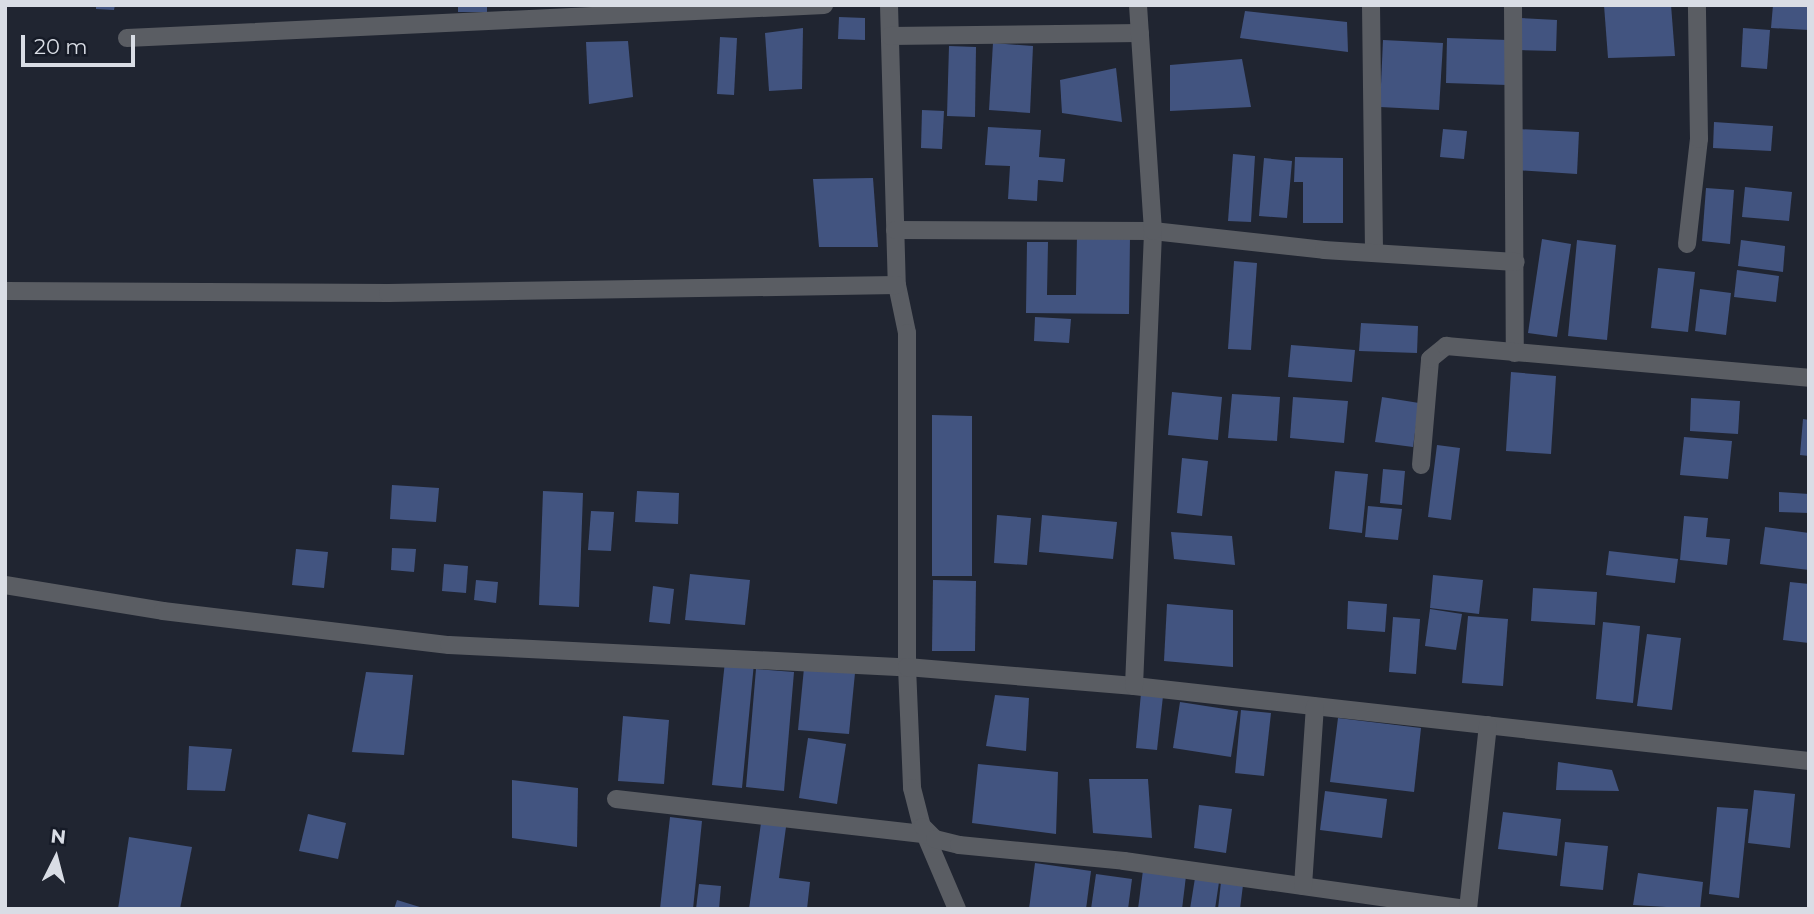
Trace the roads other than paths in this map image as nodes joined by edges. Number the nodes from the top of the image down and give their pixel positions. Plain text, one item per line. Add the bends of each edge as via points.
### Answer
1 (824, 5) edge
2 (888, 5) edge
3 (1138, 5) edge
4 (1371, 5) edge
5 (1513, 5) edge
6 (1697, 5) edge
7 (1139, 33) junction
8 (890, 36) junction
9 (127, 38) dead end
10 (895, 230) junction
11 (1153, 231) junction
12 (1687, 244) dead end
13 (1374, 253) junction
14 (1516, 262) junction
15 (897, 285) junction
16 (5, 291) edge
17 (1515, 353) junction
18 (1809, 379) edge
19 (1421, 465) dead end
20 (5, 585) edge
21 (907, 667) junction
22 (1134, 686) junction
23 (1315, 706) junction
24 (1488, 725) junction
25 (1809, 761) edge
26 (616, 799) dead end
27 (924, 831) junction
28 (1303, 886) junction
29 (957, 909) edge
30 (1467, 909) edge

1 - 9 street
2 - 8 street
3 - 7 street
4 - 13 street
5 - 14 street
6 - 12 street via 1699,139
7 - 8 street
7 - 11 street
8 - 10 street
10 - 11 street
10 - 15 street
11 - 13 street
11 - 22 street
13 - 14 street
14 - 17 street
15 - 16 street via 388,293
15 - 21 street via 907,334
17 - 18 street
17 - 19 street via 1457,345 1437,351 1430,359
20 - 21 street via 163,611 449,645
21 - 22 street
21 - 27 street via 912,788
22 - 23 street
23 - 24 street
23 - 28 street
24 - 25 street
24 - 30 street
26 - 27 street
27 - 28 street via 959,845 1124,861
27 - 29 street
28 - 30 street

